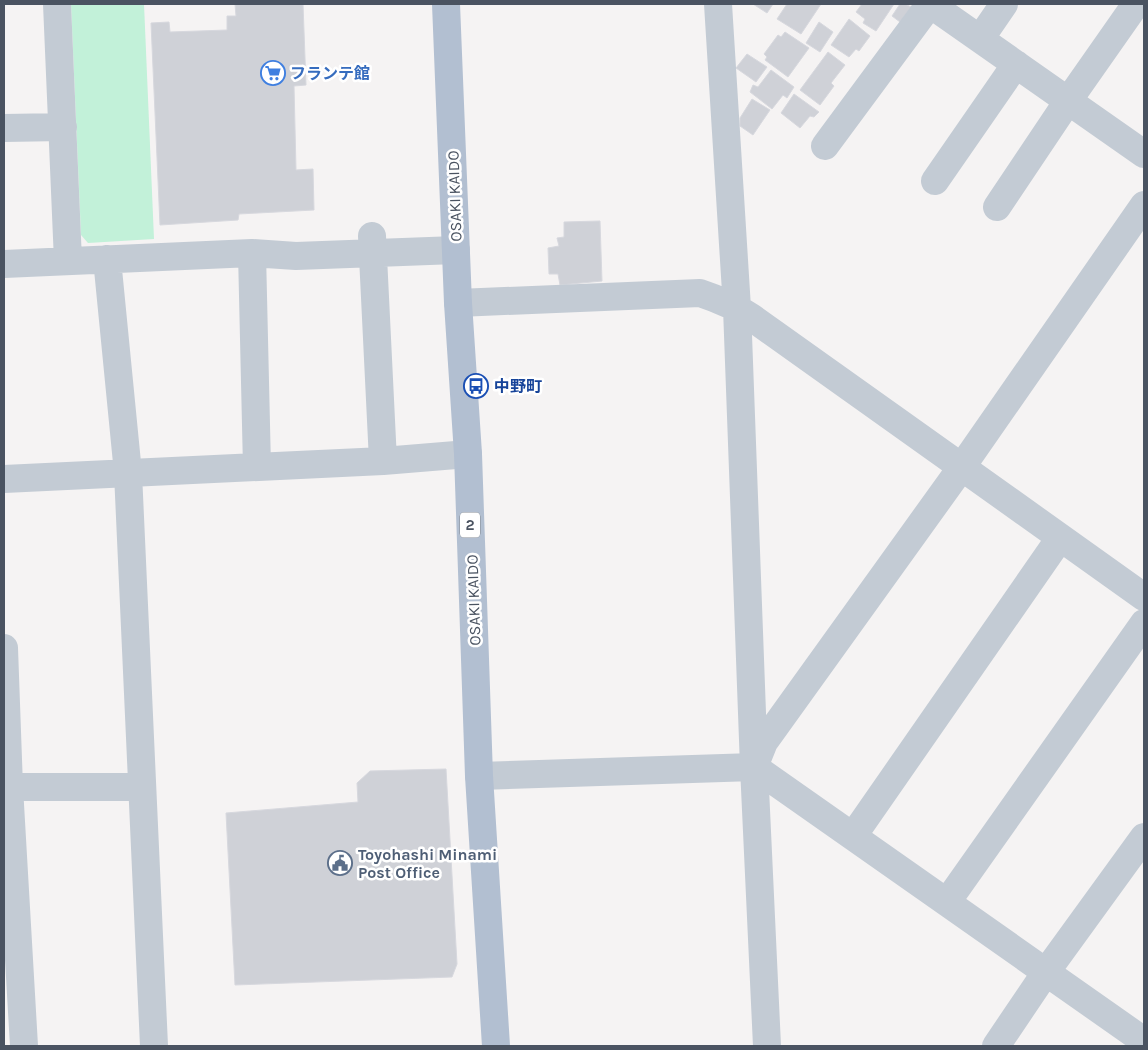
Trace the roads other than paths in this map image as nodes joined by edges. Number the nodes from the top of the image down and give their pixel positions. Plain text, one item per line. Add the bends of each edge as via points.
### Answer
1 (57, 4) edge
2 (446, 4) edge
3 (718, 4) edge
4 (1004, 4) edge
5 (1136, 4) edge
6 (980, 39) junction
7 (1016, 64) junction
8 (1068, 101) junction
9 (63, 126) junction
10 (4, 128) edge
11 (825, 146) dead end
12 (1144, 154) edge
13 (935, 181) dead end
14 (1144, 205) edge
15 (997, 207) dead end
16 (456, 241) junction
17 (373, 244) junction
18 (252, 253) junction
19 (107, 259) junction
20 (68, 261) junction
21 (4, 264) edge
22 (458, 303) junction
23 (737, 308) junction
24 (468, 454) junction
25 (383, 460) junction
26 (257, 467) junction
27 (961, 468) junction
28 (128, 473) junction
29 (4, 479) edge
30 (1060, 538) junction
31 (1144, 597) edge
32 (1144, 623) edge
33 (4, 648) edge
34 (754, 767) junction
35 (478, 776) junction
36 (6, 787) edge
37 (142, 787) junction
38 (853, 836) junction
39 (1144, 837) edge
40 (946, 902) junction
41 (1046, 972) junction
42 (1144, 1041) edge
43 (24, 1046) edge
44 (154, 1046) edge
45 (496, 1046) edge
46 (767, 1046) edge
47 (996, 1046) edge

1 - 9 street
2 - 16 main road, OSAKI KAIDO / 2
3 - 23 street
4 - 6 street
5 - 8 street
6 - 7 street
6 - 11 street via 930,4
7 - 8 street
7 - 13 street
8 - 12 street
8 - 15 street
9 - 10 street
9 - 20 street
14 - 27 street
16 - 17 street
16 - 22 main road, OSAKI KAIDO / 2
17 - 18 street via 298,238
17 - 25 street
18 - 19 street
18 - 26 street
19 - 20 street
19 - 28 street
20 - 21 street
22 - 23 street via 700,293
22 - 24 main road, OSAKI KAIDO / 2
23 - 27 street
23 - 34 street
24 - 25 street
24 - 35 main road, OSAKI KAIDO / 2
25 - 26 street
26 - 28 street
27 - 30 street
27 - 34 street via 764,742
28 - 29 street
28 - 37 street
30 - 31 street
30 - 38 street
32 - 40 street
33 - 36 street
34 - 35 street
34 - 38 street
34 - 46 street
35 - 45 main road, OSAKI KAIDO / 2
36 - 37 street
36 - 43 street
37 - 44 street
38 - 40 street
39 - 41 street
40 - 41 street
41 - 42 street
41 - 47 street

